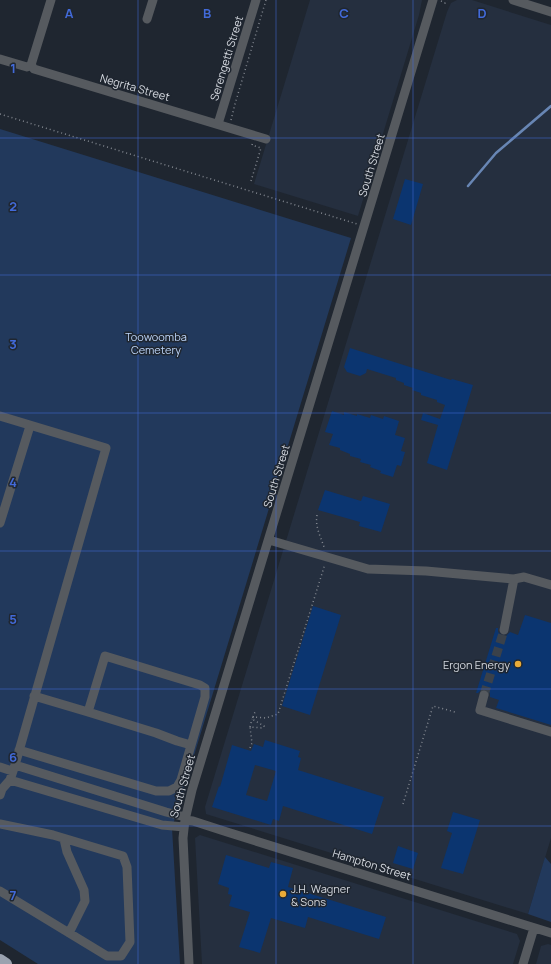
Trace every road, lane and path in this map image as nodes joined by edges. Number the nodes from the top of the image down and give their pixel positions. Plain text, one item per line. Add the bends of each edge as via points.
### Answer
1 (51, 0) edge
2 (153, 0) edge
3 (256, 0) edge
4 (266, 0) edge
5 (435, 0) edge
6 (448, 0) edge
7 (513, 0) edge
8 (551, 12) edge
9 (147, 19) dead end
10 (0, 59) edge
11 (31, 64) junction
12 (0, 114) edge
13 (219, 121) junction
14 (254, 136) junction
15 (266, 140) dead end
16 (251, 181) dead end
17 (365, 226) junction
18 (0, 416) edge
19 (30, 426) junction
20 (317, 515) dead end
21 (0, 523) edge
22 (269, 540) junction
23 (327, 557) junction
24 (514, 579) junction
25 (551, 585) edge
26 (504, 630) tunnel mouth
27 (484, 695) tunnel mouth
28 (34, 696) junction
29 (88, 712) junction
30 (255, 712) dead end
31 (455, 712) dead end
32 (253, 718) junction
33 (250, 727) junction
34 (551, 732) edge
35 (191, 744) junction
36 (250, 748) dead end
37 (19, 750) junction
38 (0, 767) edge
39 (12, 772) junction
40 (0, 795) edge
41 (403, 804) dead end
42 (184, 821) junction
43 (0, 824) edge
44 (64, 839) junction
45 (0, 891) edge
46 (534, 928) junction
47 (69, 933) junction
48 (551, 933) edge
49 (0, 960) edge
50 (6, 964) edge
51 (189, 964) edge
52 (523, 964) edge

1 - 11 street
2 - 9 street
3 - 13 street, Serengetti Street
4 - 13 path via 231,116 232,122
5 - 6 path via 446,3
5 - 17 street, South Street
7 - 8 street
10 - 11 street, Negrita Street via 27,67
11 - 13 street, Negrita Street via 34,69
12 - 17 path
13 - 14 street, Negrita Street
14 - 15 street, Negrita Street
14 - 16 path via 252,145 261,148
17 - 22 street, South Street
18 - 19 street
19 - 21 street
19 - 28 street via 106,448
20 - 23 path via 318,532
22 - 23 street
22 - 42 street, South Street
23 - 24 street via 368,568
23 - 32 path via 278,714 266,718
24 - 25 street via 524,578
24 - 26 street
27 - 34 street via 480,710
28 - 29 street
28 - 37 street
29 - 35 street
29 - 35 street via 105,656 200,685 205,688 205,697
30 - 32 path
31 - 41 path via 433,706
32 - 33 path
32 - 33 path via 264,726
33 - 36 path
35 - 37 street via 177,788 156,791
37 - 39 street
38 - 39 street
39 - 40 street
39 - 42 street via 166,812
39 - 42 street via 162,825
42 - 46 street, Hampton Street via 193,821
42 - 51 street, South Street
43 - 44 street
44 - 47 street via 84,890 85,901
44 - 47 street via 122,856 127,867 130,942 121,956 107,956
45 - 47 street
46 - 48 street, Hampton Street
46 - 52 street
49 - 50 highway

